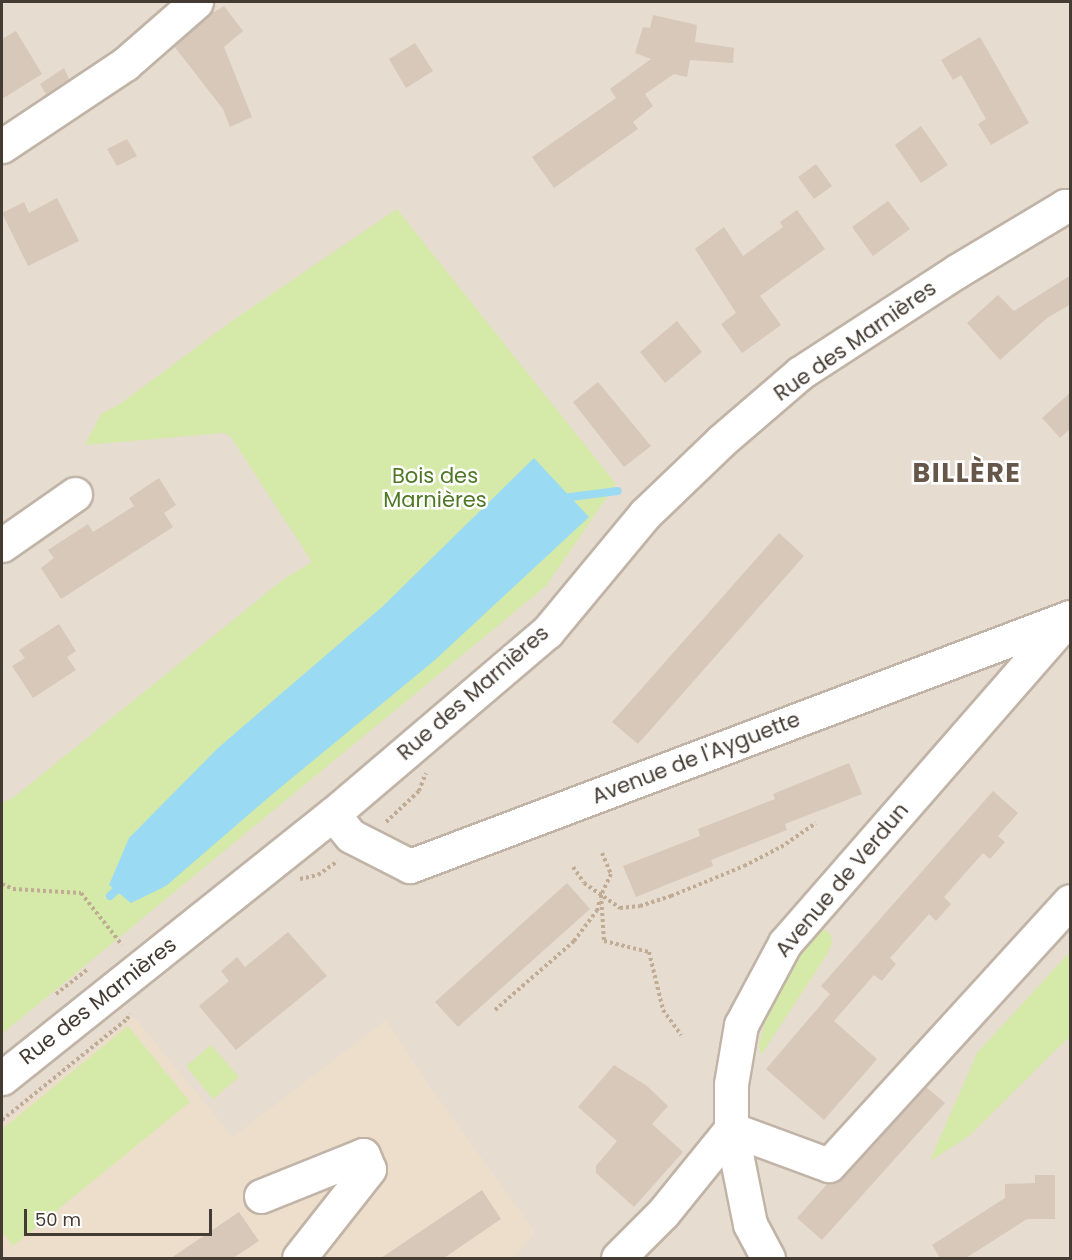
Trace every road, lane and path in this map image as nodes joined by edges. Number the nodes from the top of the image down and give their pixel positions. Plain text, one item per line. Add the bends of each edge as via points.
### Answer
1 (196, 2) edge
2 (2, 146) edge
3 (1071, 206) edge
4 (75, 494) dead end
5 (2, 545) edge
6 (1069, 618) edge
7 (333, 814) junction
8 (816, 823) dead end
9 (602, 853) dead end
10 (573, 867) dead end
11 (2, 884) edge
12 (601, 895) junction
13 (1071, 901) edge
14 (129, 939) dead end
15 (495, 1010) dead end
16 (681, 1035) dead end
17 (2, 1078) edge
18 (731, 1129) junction
19 (261, 1196) dead end
20 (298, 1258) edge
21 (618, 1258) edge
22 (768, 1258) edge

1 - 2 street via 125,64
3 - 7 street, Rue des Marnières via 957,271 800,373 645,514 547,632
4 - 5 street
6 - 7 street, Avenue de l'Ayguette via 410,866 351,836
6 - 18 street, Avenue de Verdun via 784,943 741,1025 731,1084
7 - 17 street, Rue des Marnières
8 - 12 path via 744,866 671,896 620,908
9 - 12 path via 611,874
10 - 12 path via 584,883
11 - 14 path, Rue des Marnières via 13,889 81,893 122,945
12 - 15 path via 597,911 574,941
12 - 16 path via 604,941 649,952 663,1010
13 - 18 street via 829,1166
18 - 21 street via 663,1214
18 - 22 street, Avenue de Verdun via 750,1224
19 - 20 street via 363,1155 369,1169

